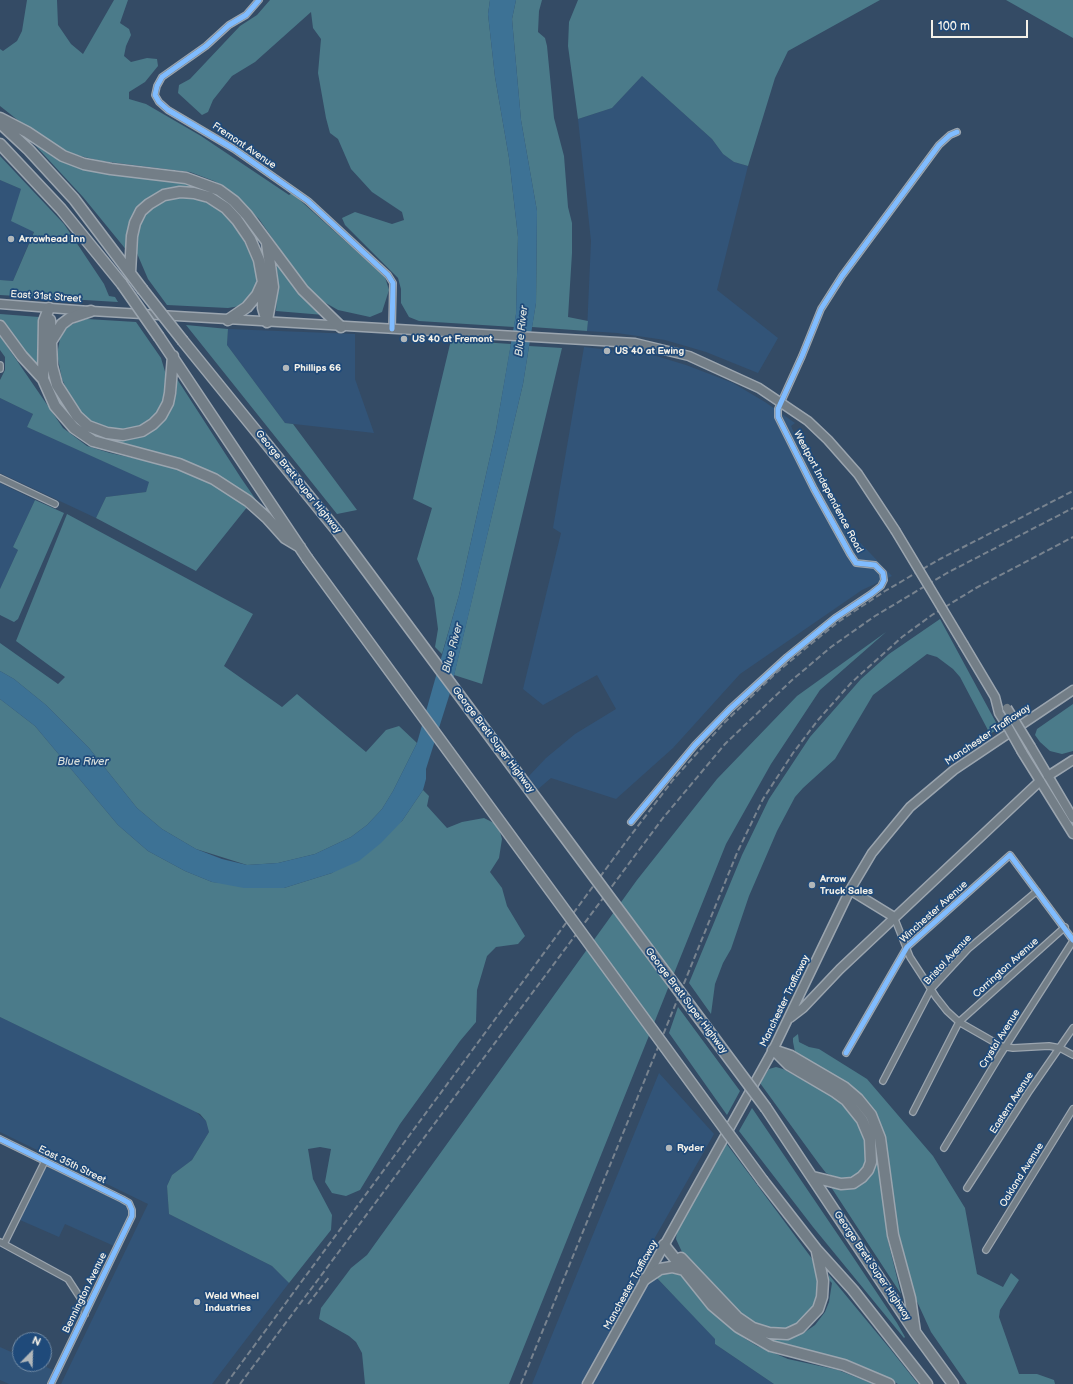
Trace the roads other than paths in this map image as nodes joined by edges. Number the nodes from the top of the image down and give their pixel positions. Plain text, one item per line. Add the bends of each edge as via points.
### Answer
1 (260, 0) edge
2 (0, 118) edge
3 (0, 123) edge
4 (957, 132) dead end
5 (0, 144) edge
6 (266, 240) junction
7 (130, 273) junction
8 (263, 282) junction
9 (0, 304) edge
10 (49, 308) junction
11 (91, 311) junction
12 (228, 320) junction
13 (267, 322) junction
14 (0, 326) edge
15 (341, 327) junction
16 (392, 329) junction
17 (51, 342) junction
18 (173, 356) junction
19 (0, 365) edge
20 (0, 369) edge
21 (43, 379) junction
22 (780, 401) junction
23 (0, 478) edge
24 (55, 504) dead end
25 (300, 547) junction
26 (1073, 690) edge
27 (1003, 711) junction
28 (1073, 760) edge
29 (1048, 776) junction
30 (1040, 781) junction
31 (1073, 818) edge
32 (631, 822) dead end
33 (1073, 834) edge
34 (850, 890) junction
35 (1037, 891) junction
36 (894, 917) junction
37 (1065, 927) junction
38 (1073, 940) edge
39 (907, 947) junction
40 (932, 990) junction
41 (787, 1020) junction
42 (959, 1022) junction
43 (1073, 1028) edge
44 (1005, 1047) junction
45 (1060, 1048) junction
46 (773, 1050) junction
47 (846, 1053) dead end
48 (1073, 1055) edge
49 (883, 1081) dead end
50 (1073, 1109) edge
51 (913, 1112) dead end
52 (0, 1139) edge
53 (944, 1148) dead end
54 (45, 1161) junction
55 (813, 1177) junction
56 (967, 1188) dead end
57 (132, 1210) joint
58 (2, 1243) edge
59 (664, 1245) junction
60 (816, 1249) junction
61 (986, 1250) dead end
62 (684, 1270) junction
63 (645, 1279) junction
64 (85, 1314) junction
65 (915, 1332) junction
66 (52, 1384) edge
67 (587, 1384) edge
68 (889, 1384) edge
69 (927, 1384) edge
70 (953, 1384) edge

1 - 16 street, Fremont Avenue via 246,15 229,25 206,46 162,77 155,95 168,110 234,149 308,201 388,276 393,283
2 - 6 highway via 63,156 84,164 186,178 219,190 234,201
3 - 7 highway, George Brett Super Highway via 74,199
4 - 22 street via 939,145 842,276 821,309
5 - 18 highway, bridge via 61,209 122,284
6 - 13 highway via 272,287
6 - 15 highway via 303,290
7 - 8 highway via 132,236 141,212 164,195 180,192 209,197 226,208 250,239 259,260
7 - 55 highway, George Brett Super Highway, bridge via 338,532 766,1108
8 - 12 highway via 247,308
8 - 13 highway via 263,308
9 - 10 main road, East 31st Street
10 - 11 main road, East 31st Street
10 - 17 highway
10 - 21 highway via 44,320
11 - 12 main road, East 31st Street
11 - 17 highway via 66,321
12 - 13 main road, East 31st Street
13 - 15 main road, East 31st Street
14 - 21 highway
15 - 16 main road, East 31st Street
16 - 22 main road, East 31st Street via 635,344 690,356 736,376
17 - 18 highway via 52,366 57,385 77,416 88,426 107,433 123,435 142,431 160,416 168,403
18 - 25 highway
19 - 20 street
21 - 25 highway via 55,406 83,436 105,445 179,464 214,479 248,501 285,538
22 - 27 main road, East 31st Street, bridge via 808,421 858,474 895,530
22 - 32 street, Westport Independence Road via 778,417 846,548 856,563 875,565 883,573 884,580 876,590 835,618 787,657 730,709 695,745
23 - 24 street
25 - 60 highway, bridge via 763,1181
26 - 34 main road, Manchester Trafficway via 980,751 910,807 872,853
27 - 29 main road, bridge
27 - 30 main road, bridge via 1022,752
28 - 29 main road
29 - 31 main road
30 - 33 main road
30 - 36 main road
34 - 36 main road
34 - 41 main road, Manchester Trafficway
35 - 37 street
35 - 39 street, Winchester Avenue via 1010,855
35 - 40 street, Bristol Avenue via 968,949
36 - 39 street
36 - 41 main road via 803,1008
37 - 38 street
37 - 42 street, Corrington Avenue
38 - 44 street, Crystal Avenue
39 - 40 street via 910,957
39 - 47 street, Winchester Avenue
40 - 42 street via 947,1011
40 - 49 street, Bristol Avenue
41 - 46 main road, Manchester Trafficway
42 - 44 street via 976,1034
42 - 51 street
43 - 45 street, Eastern Avenue
44 - 45 street
44 - 53 street, Crystal Avenue
45 - 48 street
45 - 56 street, Eastern Avenue
46 - 55 highway via 789,1065 846,1100 862,1120 870,1139 871,1162 862,1177 853,1183 841,1184
46 - 59 main road, Manchester Trafficway
46 - 65 highway via 791,1056 844,1087 871,1115 880,1138 893,1235 910,1298
50 - 61 street, Oakland Avenue
52 - 54 street, East 35th Street
54 - 57 street, East 35th Street via 122,1199 129,1203
54 - 58 street
55 - 65 highway, George Brett Super Highway
57 - 64 street, Bennington Avenue via 132,1216
58 - 64 street via 68,1279 81,1299
59 - 60 highway via 684,1260 737,1317 753,1328 769,1333 787,1334 800,1328 818,1309 823,1281
59 - 62 highway
59 - 63 main road, Manchester Trafficway
60 - 69 highway via 853,1290
62 - 63 highway via 672,1267 660,1269
62 - 68 highway via 712,1305 756,1339 785,1351 844,1365
63 - 67 main road, Manchester Trafficway
64 - 66 street, Bennington Avenue
65 - 70 highway, George Brett Super Highway

